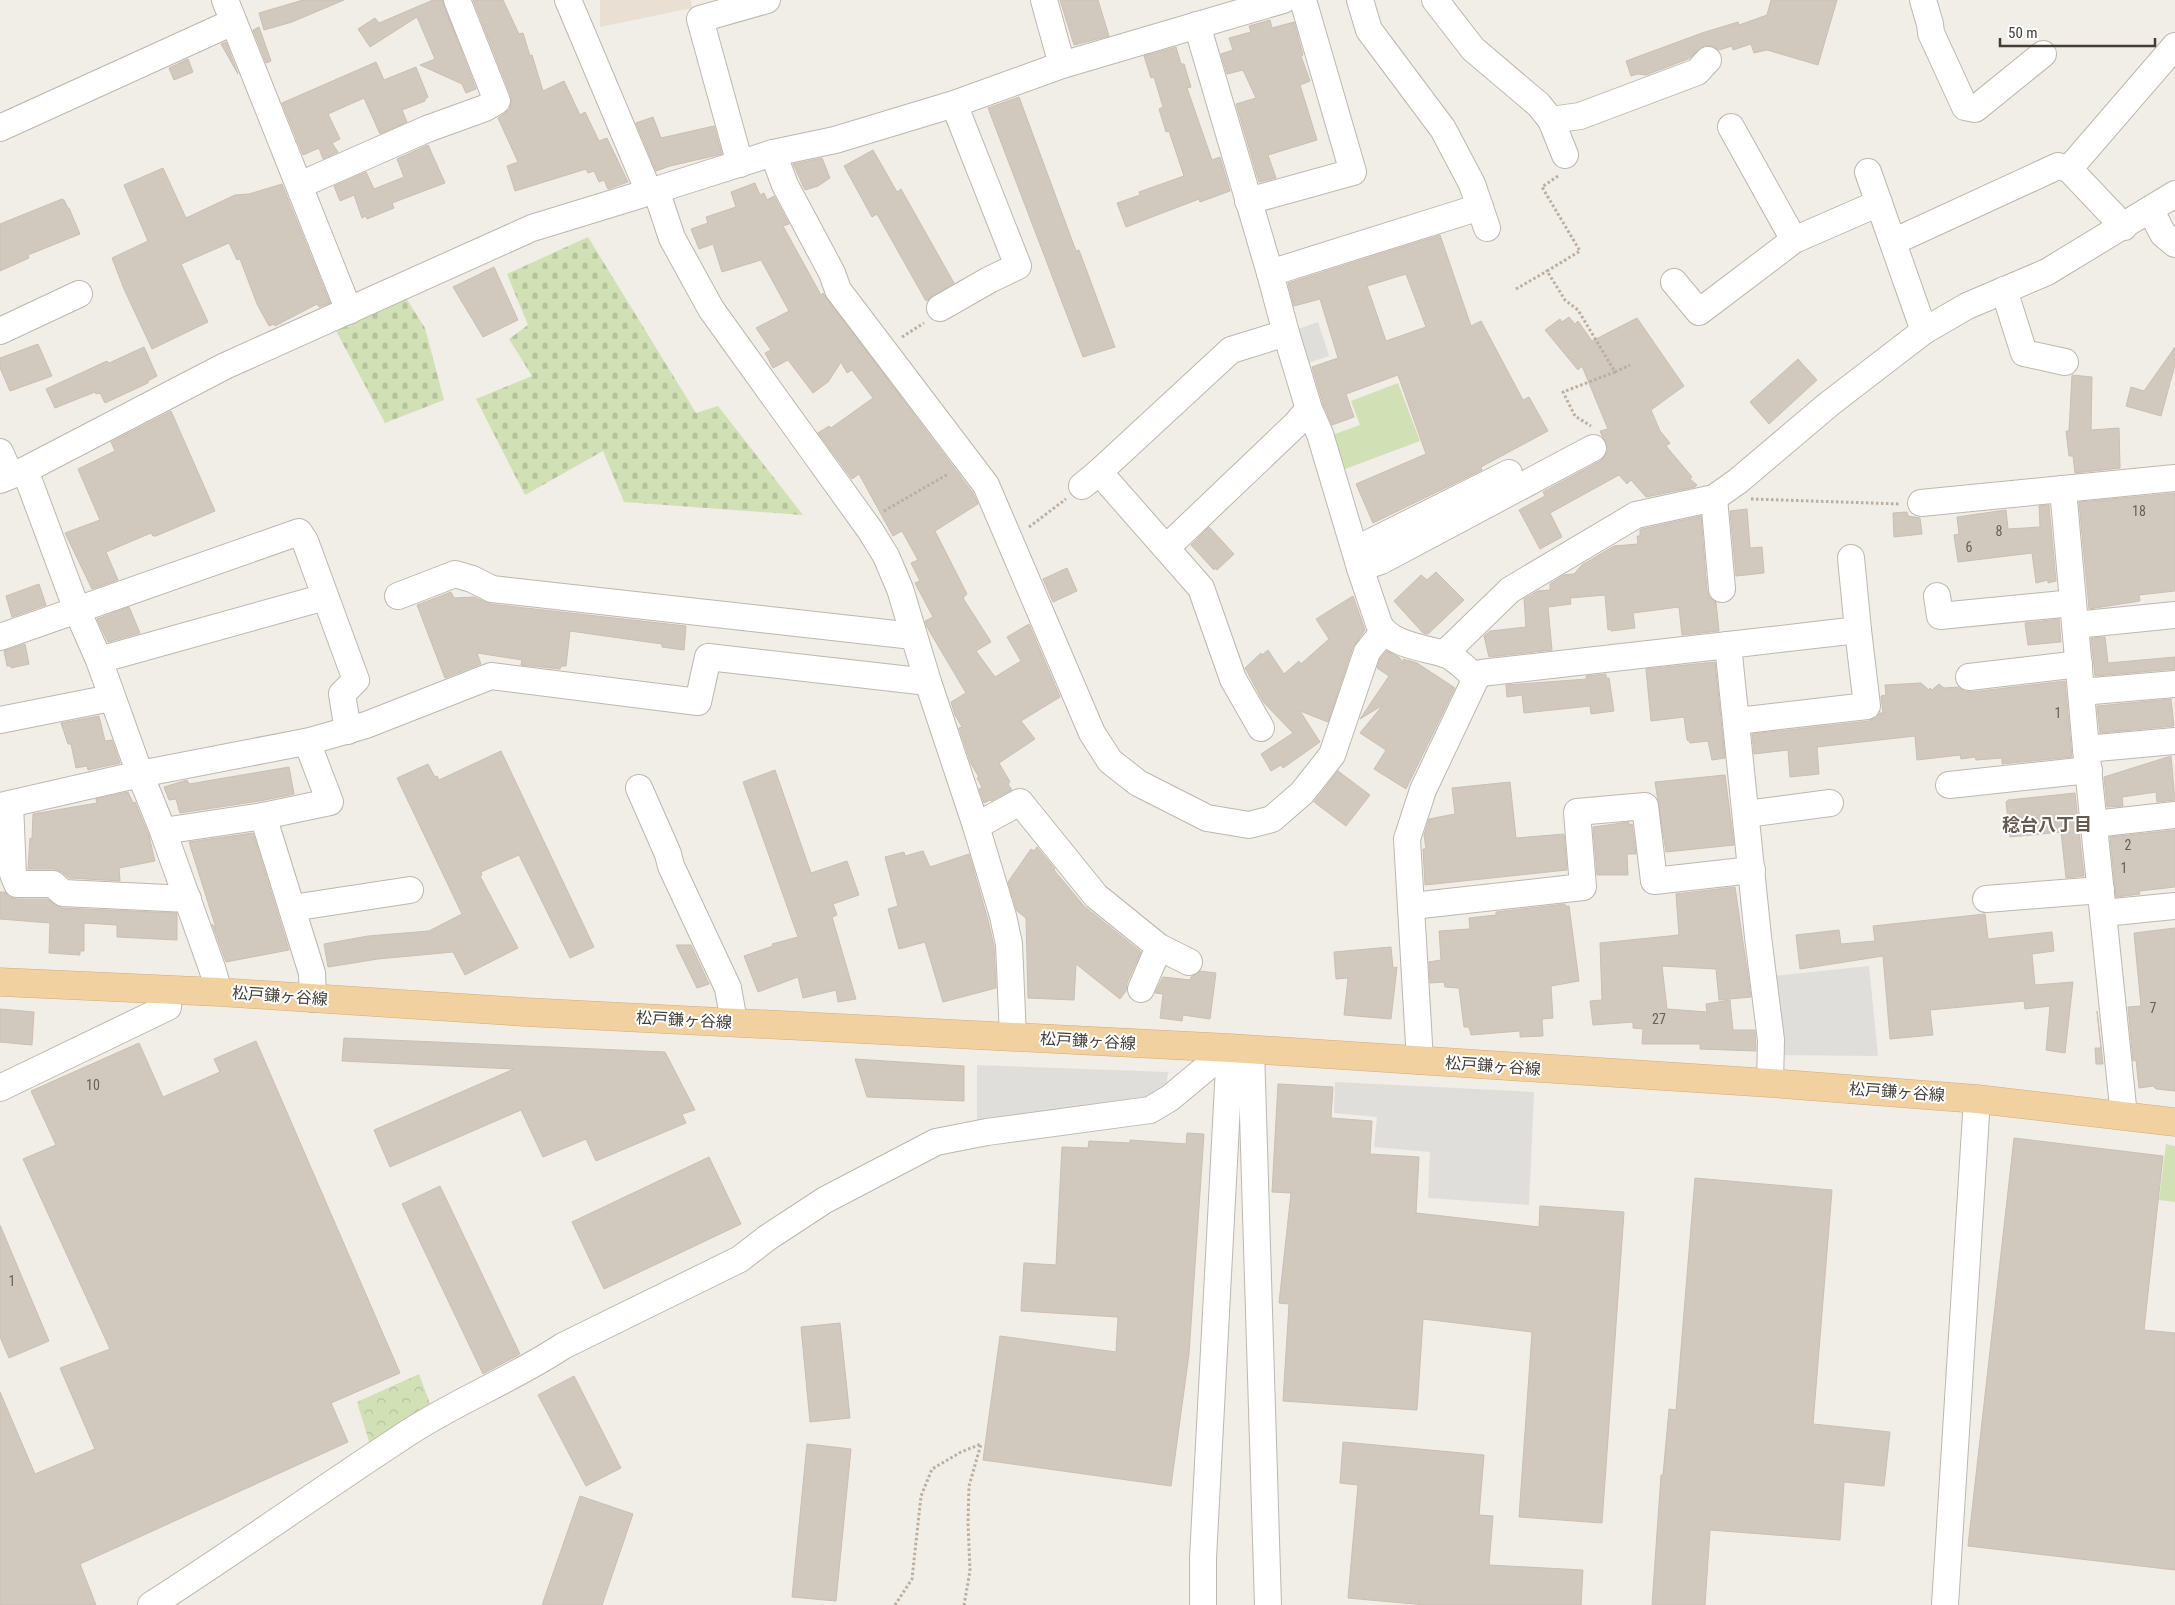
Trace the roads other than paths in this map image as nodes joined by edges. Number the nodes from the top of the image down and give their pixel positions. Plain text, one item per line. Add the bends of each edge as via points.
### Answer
1 (457, 0) edge
2 (568, 0) edge
3 (766, 0) edge
4 (1044, 0) edge
5 (1283, 0) edge
6 (1303, 0) edge
7 (1360, 0) edge
8 (1435, 0) edge
9 (1922, 0) edge
10 (229, 11) edge
11 (1197, 26) junction
12 (2175, 46) edge
13 (2043, 54) dead end
14 (1708, 60) dead end
15 (1062, 66) junction
16 (954, 104) junction
17 (1551, 120) junction
18 (1731, 127) dead end
19 (0, 128) edge
20 (773, 153) junction
21 (1565, 155) road end
22 (740, 164) junction
23 (2069, 169) junction
24 (1868, 172) dead end
25 (300, 185) junction
26 (653, 191) junction
27 (2175, 194) edge
28 (1248, 202) junction
29 (1879, 203) junction
30 (2151, 211) junction
31 (2124, 227) junction
32 (1794, 240) junction
33 (1894, 242) junction
34 (2175, 244) edge
35 (1270, 273) junction
36 (1674, 282) dead end
37 (2004, 290) junction
38 (79, 294) dead end
39 (940, 308) road end
40 (349, 311) junction
41 (0, 331) edge
42 (1924, 331) junction
43 (1286, 333) junction
44 (2064, 362) dead end
45 (1309, 409) junction
46 (1584, 443) road end
47 (9, 469) edge
48 (2175, 478) edge
49 (2063, 489) junction
50 (1717, 496) junction
51 (1921, 503) road end
52 (1166, 548) junction
53 (1851, 558) dead end
54 (1358, 559) junction
55 (1722, 589) dead end
56 (398, 596) dead end
57 (1937, 596) dead end
58 (325, 597) junction
59 (77, 610) junction
60 (2074, 614) junction
61 (2175, 615) edge
62 (1858, 630) junction
63 (1383, 632) junction
64 (913, 636) junction
65 (0, 637) edge
66 (1728, 645) junction
67 (1444, 654) junction
68 (99, 660) junction
69 (2079, 664) junction
70 (1969, 676) dead end
71 (1476, 678) junction
72 (928, 682) junction
73 (2175, 684) edge
74 (2081, 692) junction
75 (111, 698) junction
76 (0, 720) edge
77 (1737, 720) junction
78 (1261, 728) dead end
79 (348, 731) junction
80 (2175, 741) edge
81 (307, 742) junction
82 (2087, 760) junction
83 (140, 774) junction
84 (1949, 785) dead end
85 (639, 788) dead end
86 (1830, 803) dead end
87 (5, 805) edge
88 (1746, 814) junction
89 (2175, 815) edge
90 (263, 816) junction
91 (2094, 824) junction
92 (976, 826) junction
93 (163, 830) junction
94 (1752, 870) junction
95 (410, 890) dead end
96 (1986, 899) dead end
97 (188, 900) junction
98 (2103, 901) junction
99 (1412, 906) junction
100 (2175, 906) edge
101 (292, 908) junction
102 (1159, 947) junction
103 (1189, 962) dead end
104 (0, 982) edge
105 (169, 990) junction
106 (1141, 990) dead end
107 (219, 992) junction
108 (313, 999) junction
109 (734, 1022) junction
110 (1013, 1037) junction
111 (1240, 1049) junction
112 (1420, 1061) junction
113 (1770, 1083) junction
114 (0, 1088) edge
115 (1977, 1099) junction
116 (2124, 1116) junction
117 (2175, 1122) edge
118 (151, 1605) edge
119 (1203, 1605) edge
120 (1268, 1605) edge
121 (1945, 1605) edge

1 - 25 street via 497,100 485,108 427,129
2 - 26 street
3 - 22 street via 700,19
4 - 15 street
5 - 11 street
6 - 28 street via 1353,172
7 - 35 street via 1369,30 1443,130 1472,184 1484,217
8 - 17 street via 1473,49 1539,105
9 - 13 street via 1930,33 1965,107 1975,109
10 - 19 street
10 - 25 street
11 - 15 street
11 - 28 street
12 - 23 street
14 - 17 street via 1697,72 1628,93 1580,116
15 - 16 street
16 - 20 street via 835,140
16 - 39 street via 1018,266
17 - 21 street
18 - 32 street
20 - 22 street
20 - 63 street via 785,185 838,290 986,485 1092,733 1110,762 1152,791 1207,818 1249,825 1272,819 1302,793 1332,755 1367,652
22 - 26 street
23 - 31 street
23 - 33 street via 2058,166
24 - 29 street
25 - 40 street
26 - 40 street via 532,228
26 - 64 street via 672,238 711,309 886,556 900,589
27 - 30 street
28 - 35 street
29 - 32 street
29 - 33 street
30 - 31 street
30 - 34 street via 2163,234
31 - 37 street via 2047,272
32 - 36 street via 1699,312
33 - 42 street
35 - 43 street
37 - 42 street via 1967,306
37 - 44 street via 2024,353
38 - 41 street
40 - 47 street
42 - 50 street
43 - 45 street
43 - 52 street via 1231,350 1090,479
45 - 52 street
45 - 54 street via 1320,434
46 - 54 street via 1381,561
47 - 59 street
48 - 49 street
49 - 51 street
49 - 60 street
50 - 55 street
50 - 67 street via 1628,519 1510,590
52 - 78 street via 1200,588 1233,679
53 - 62 street
54 - 63 street
56 - 64 street via 455,574 492,589
57 - 60 street via 1940,616
58 - 59 street via 299,532
58 - 68 street
58 - 79 street via 356,680 342,694
59 - 65 street
59 - 68 street
60 - 61 street
60 - 69 street
62 - 66 street
62 - 77 street via 1867,706
63 - 67 street via 1410,645
64 - 72 street
66 - 71 street via 1481,673
66 - 77 street
67 - 71 street
68 - 75 street
69 - 70 street
69 - 74 street
71 - 99 street via 1423,790 1407,839
72 - 79 street via 708,657 698,702 492,676
72 - 92 street
73 - 74 street
74 - 82 street
75 - 76 street
75 - 83 street
77 - 88 street
79 - 81 street
80 - 82 street
81 - 83 street
81 - 90 street via 330,802
82 - 84 street
82 - 91 street
83 - 87 street
83 - 93 street
85 - 109 street via 728,988
86 - 88 street
87 - 97 street via 17,884 53,884 63,893
88 - 94 street
89 - 91 street
90 - 93 street
90 - 101 street
91 - 98 street
92 - 102 street via 1020,802 1096,896
92 - 110 street via 1009,944
93 - 97 street
94 - 99 street via 1654,881 1645,806 1577,812 1583,887
94 - 113 street via 1771,1040
95 - 101 street
96 - 98 street
97 - 107 street
98 - 100 street
98 - 116 street
99 - 112 street
101 - 108 street via 312,973
102 - 103 street
102 - 106 street
104 - 105 main road, 松戸鎌ヶ谷線
105 - 107 main road, 松戸鎌ヶ谷線
105 - 114 street via 168,1007
107 - 108 main road, 松戸鎌ヶ谷線
108 - 109 main road, 松戸鎌ヶ谷線
109 - 110 main road, 松戸鎌ヶ谷線
110 - 111 main road, 松戸鎌ヶ谷線
111 - 112 main road, 松戸鎌ヶ谷線
111 - 118 street via 1150,1110 936,1142 825,1200 740,1259 563,1346 412,1430
111 - 119 street via 1203,1558
111 - 120 street
112 - 113 main road, 松戸鎌ヶ谷線
113 - 115 main road, 松戸鎌ヶ谷線
115 - 116 main road, 松戸鎌ヶ谷線
115 - 121 street
116 - 117 main road, 松戸鎌ヶ谷線

